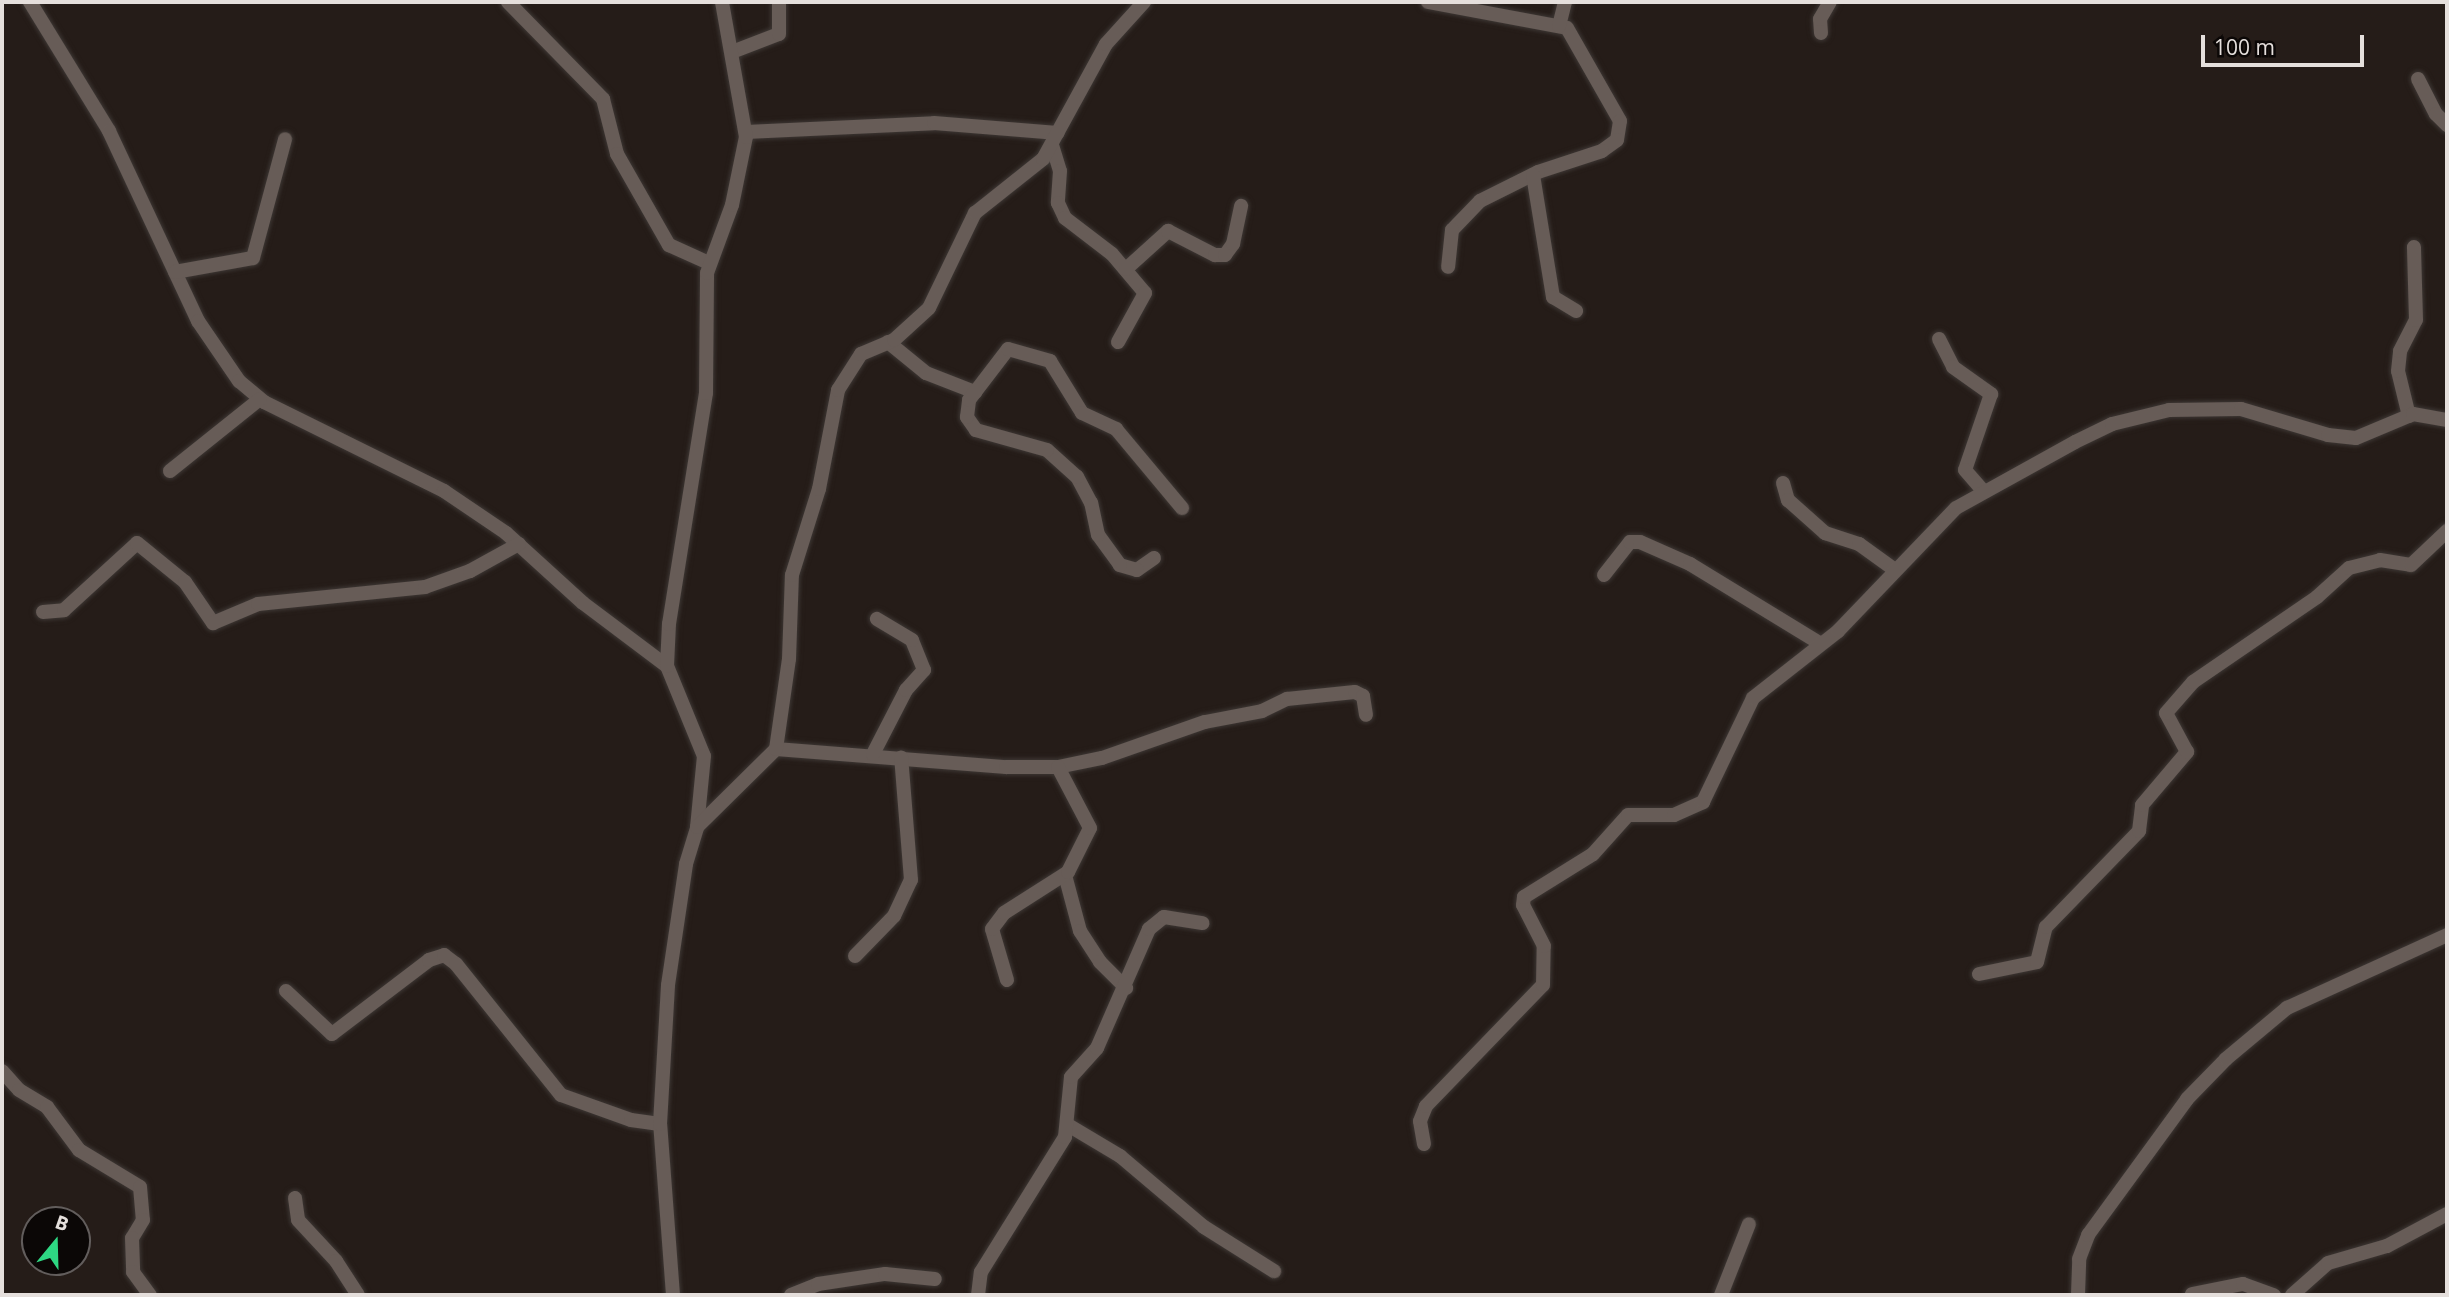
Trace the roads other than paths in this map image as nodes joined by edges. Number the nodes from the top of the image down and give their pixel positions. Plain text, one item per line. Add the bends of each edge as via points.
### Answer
1 (30, 2) edge
2 (508, 2) edge
3 (722, 2) edge
4 (779, 2) edge
5 (1144, 2) edge
6 (1428, 2) edge
7 (1565, 2) edge
8 (1830, 2) edge
9 (1559, 26) junction
10 (1821, 33) dead end
11 (732, 52) junction
12 (2418, 79) dead end
13 (2447, 125) edge
14 (746, 132) junction
15 (285, 139) dead end
16 (1055, 139) junction
17 (1533, 175) junction
18 (1241, 206) dead end
19 (2414, 247) dead end
20 (709, 263) junction
21 (1448, 267) dead end
22 (1126, 269) junction
23 (175, 272) junction
24 (1576, 311) dead end
25 (1939, 339) dead end
26 (888, 342) junction
27 (1118, 342) dead end
28 (975, 392) junction
29 (260, 399) junction
30 (2409, 416) junction
31 (2447, 420) edge
32 (170, 471) dead end
33 (1783, 483) dead end
34 (1984, 492) junction
35 (1182, 508) dead end
36 (2447, 531) edge
37 (519, 544) junction
38 (1154, 558) dead end
39 (1895, 570) junction
40 (1604, 575) dead end
41 (43, 611) dead end
42 (877, 620) dead end
43 (1821, 644) junction
44 (667, 666) junction
45 (1366, 715) dead end
46 (776, 749) junction
47 (873, 754) junction
48 (901, 757) junction
49 (1058, 767) junction
50 (696, 827) junction
51 (1065, 875) junction
52 (1203, 923) dead end
53 (2447, 935) edge
54 (855, 956) dead end
55 (1979, 974) dead end
56 (1007, 980) dead end
57 (1126, 989) junction
58 (286, 991) dead end
59 (2, 1071) edge
60 (660, 1124) junction
61 (1068, 1125) junction
62 (1424, 1144) dead end
63 (295, 1198) dead end
64 (2447, 1214) edge
65 (1749, 1224) dead end
66 (1274, 1271) dead end
67 (936, 1279) dead end
68 (150, 1295) edge
69 (358, 1295) edge
70 (673, 1295) edge
71 (791, 1295) edge
72 (978, 1295) edge
73 (1721, 1295) edge
74 (2078, 1295) edge
75 (2191, 1295) edge
76 (2274, 1295) edge
77 (2292, 1295) edge

1 - 23 street via 109,131
2 - 20 street via 603,99 617,153 669,245
3 - 11 street
4 - 11 street via 779,34
5 - 16 street via 1110,39
6 - 9 street via 1494,18
7 - 9 street
8 - 10 street via 1820,19
9 - 17 street via 1571,33 1618,114 1619,133 1602,151
11 - 14 street
12 - 13 street
14 - 16 street via 934,123
14 - 20 street via 732,205
15 - 23 street via 253,258
16 - 22 street via 1058,202 1065,218
16 - 26 street via 1043,159 975,213 938,296 923,315
17 - 21 street via 1487,196 1457,223 1449,239
17 - 24 street via 1553,297
18 - 22 street via 1233,244 1225,255 1168,231
19 - 30 street via 2416,320 2402,345 2398,371
20 - 44 street via 706,393 669,624
22 - 27 street via 1145,293
23 - 29 street via 221,360
25 - 34 street via 1953,367 1991,394 1965,470
26 - 28 street via 926,373
26 - 46 street via 861,354 843,378 835,400 819,489 792,575 788,673
28 - 35 street via 1008,349 1050,361 1082,413 1116,429
28 - 38 street via 966,406 976,429 1003,441 1047,450 1077,477 1091,503 1098,535 1119,565 1137,570
29 - 32 street
29 - 37 street via 433,485
30 - 31 street
30 - 34 street via 2356,438 2328,435 2241,409 2169,410 2112,424
33 - 39 street via 1788,499 1825,533 1859,544
34 - 39 street via 1950,513
36 - 55 street via 2411,565 2380,560 2349,568 2317,597 2193,682 2166,713 2187,752 2142,805 2139,831 2046,927 2037,962
37 - 41 street via 470,571 425,587 258,604 213,623 185,582 137,543 64,610
37 - 44 street via 583,603
39 - 43 street
40 - 43 street via 1630,542 1640,542 1690,564
42 - 47 street via 912,640 924,670 906,690
43 - 62 street via 1754,698 1703,802 1674,815 1628,814 1593,854 1524,897 1523,905 1544,946 1543,985 1426,1105 1420,1121
44 - 50 street via 704,755
45 - 49 street via 1363,696 1355,692 1287,699 1262,711 1205,722 1102,758
46 - 47 street
46 - 50 street
47 - 48 street
48 - 49 street
48 - 54 street via 911,880 894,916
49 - 51 street via 1090,828
50 - 60 street via 668,985
51 - 56 street via 1014,906 992,929
51 - 57 street via 1080,931
52 - 57 street via 1174,916 1157,919
53 - 74 street via 2287,1008 2226,1059 2187,1100 2088,1235 2079,1259
57 - 61 street via 1097,1048 1071,1077 1065,1105
58 - 60 street via 332,1034 429,960 444,955 561,1095 631,1120
59 - 68 street via 19,1090 47,1107 79,1150 140,1187 143,1220 131,1243 133,1272
60 - 70 street
61 - 66 street via 1120,1156 1204,1227
61 - 72 street via 981,1272
63 - 69 street via 298,1220 336,1261
64 - 77 street via 2387,1246 2328,1263
65 - 73 street
67 - 71 street via 885,1274 825,1283
75 - 76 street via 2243,1284

